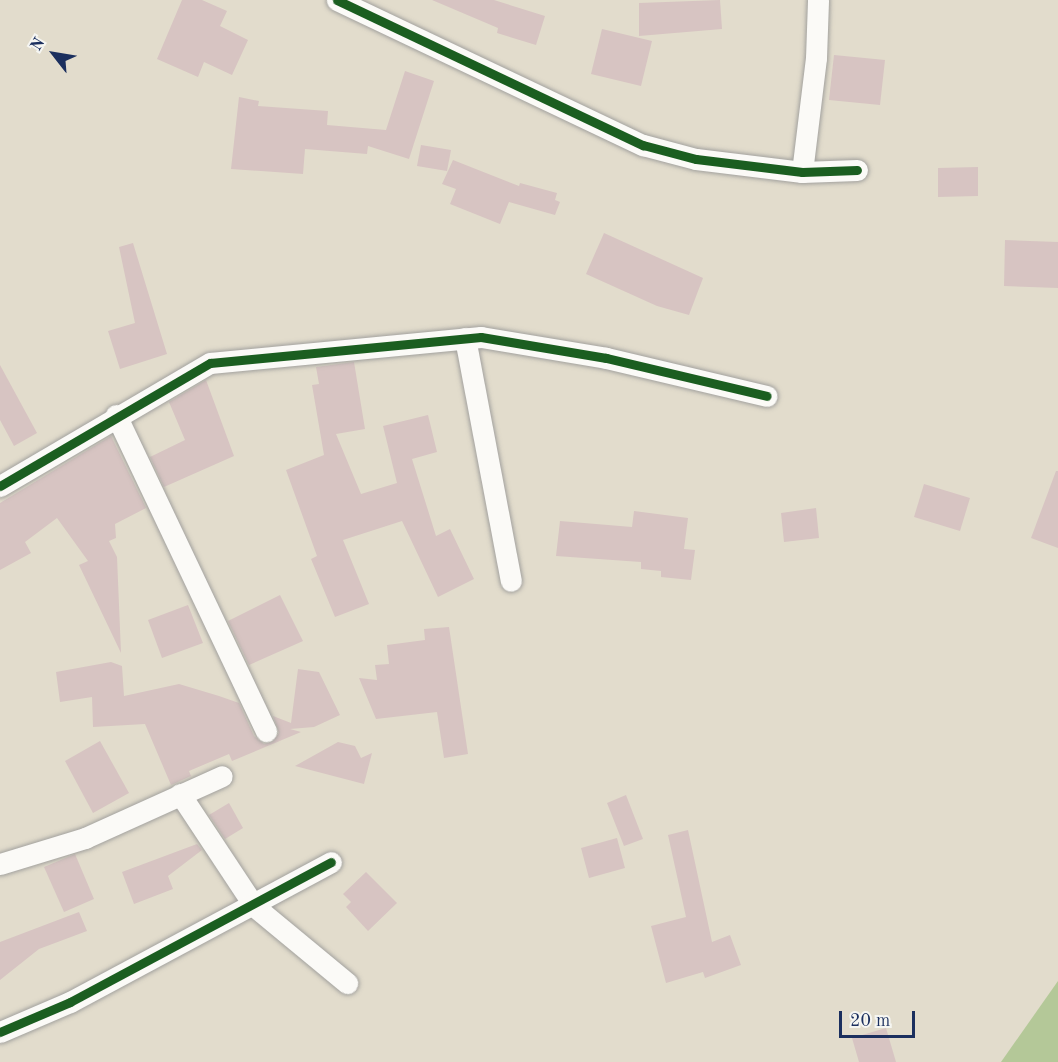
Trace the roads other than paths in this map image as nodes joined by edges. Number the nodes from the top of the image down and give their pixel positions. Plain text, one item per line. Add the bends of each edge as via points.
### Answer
1 (337, 0) edge
2 (818, 0) edge
3 (857, 170) dead end
4 (802, 172) junction
5 (465, 338) junction
6 (767, 396) dead end
7 (117, 415) junction
8 (0, 486) edge
9 (511, 582) dead end
10 (266, 731) dead end
11 (222, 776) dead end
12 (180, 794) junction
13 (331, 862) dead end
14 (0, 864) edge
15 (254, 906) junction
16 (347, 983) dead end
17 (0, 1032) edge

1 - 4 street via 643,145 696,159
2 - 4 street via 816,58
3 - 4 street
5 - 6 street via 481,337 606,358
5 - 7 street via 202,364
5 - 9 street
7 - 8 street
7 - 10 street
11 - 12 street
12 - 14 street via 85,838
12 - 15 street
13 - 15 street
15 - 16 street
15 - 17 street via 70,1002

